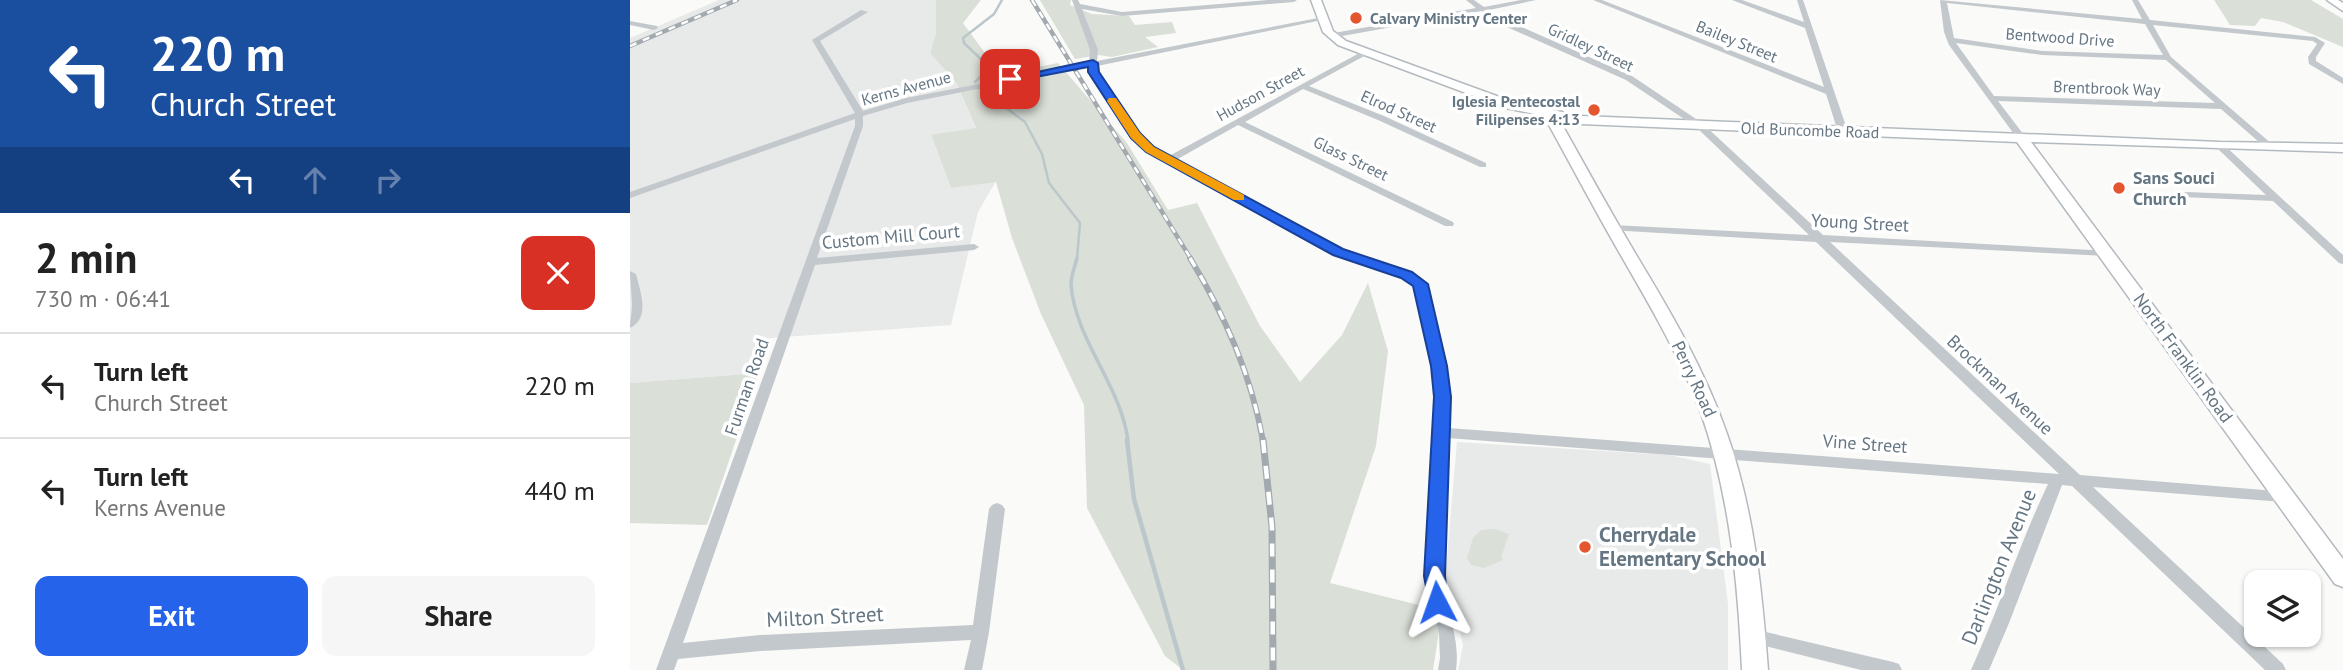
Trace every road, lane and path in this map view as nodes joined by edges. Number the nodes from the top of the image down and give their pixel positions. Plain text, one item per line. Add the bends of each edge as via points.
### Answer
1 (1294, 0) edge
2 (1316, 0) edge
3 (1469, 0) edge
4 (1532, 0) edge
5 (1596, 0) edge
6 (1735, 0) edge
7 (1800, 0) edge
8 (2135, 0) edge
9 (2332, 0) edge
10 (1943, 1) edge
11 (1077, 3) edge
12 (1229, 3) edge
13 (2343, 8) edge
14 (1480, 9) junction
15 (863, 12) dead end
16 (1323, 19) junction
17 (2147, 22) junction
18 (630, 23) edge
19 (1808, 26) junction
20 (654, 28) dead end
21 (1331, 36) junction
22 (1951, 40) junction
23 (1365, 52) junction
24 (2168, 58) junction
25 (1093, 63) junction
26 (2343, 82) edge
27 (1302, 86) junction
28 (1829, 92) junction
29 (1992, 97) junction
30 (2222, 106) junction
31 (859, 115) junction
32 (1550, 115) junction
33 (1238, 122) junction
34 (1699, 125) junction
35 (1843, 132) junction
36 (2022, 139) junction
37 (2220, 146) junction
38 (2270, 147) junction
39 (2343, 148) edge
40 (1170, 160) junction
41 (1483, 165) dead end
42 (630, 195) edge
43 (2186, 195) dead end
44 (2276, 198) junction
45 (1450, 224) dead end
46 (1613, 229) junction
47 (1819, 239) junction
48 (974, 247) dead end
49 (2106, 253) junction
50 (2343, 261) edge
51 (811, 262) junction
52 (630, 274) edge
53 (630, 324) edge
54 (1443, 433) junction
55 (1723, 452) junction
56 (2057, 478) junction
57 (2076, 481) junction
58 (2283, 496) junction
59 (997, 509) dead end
60 (2343, 577) edge
61 (981, 632) junction
62 (1753, 636) junction
63 (672, 652) junction
64 (664, 670) edge
65 (973, 670) edge
66 (1447, 670) edge
67 (1755, 670) edge
68 (1893, 670) edge
69 (1980, 670) edge
70 (2277, 670) edge

1 - 12 street
2 - 16 street
3 - 14 street, Gridley Street
4 - 14 street
5 - 28 street, Bailey Street
6 - 19 street
7 - 19 street
8 - 17 street
9 - 13 street
10 - 17 street
10 - 22 street
11 - 12 street via 1115,14
11 - 25 street via 1094,50
14 - 21 street
14 - 34 street, Gridley Street via 1629,78
15 - 31 street via 816,40
16 - 21 street
16 - 25 street, Kerns Avenue
17 - 24 street
17 - 26 street via 2319,40 2312,61
18 - 20 street
19 - 28 street
21 - 23 street, Old Buncombe Road
22 - 24 street, Bentwood Drive via 2042,53
22 - 29 street
23 - 27 street, Hudson Street
23 - 32 street, Old Buncombe Road
24 - 30 street
25 - 31 street, Kerns Avenue
25 - 40 street via 1093,72 1135,135
27 - 33 street, Hudson Street
27 - 41 street, Elrod Street
28 - 35 street
29 - 30 street, Brentbrook Way
29 - 36 street
30 - 38 street
31 - 42 street, Kerns Avenue
31 - 51 street, Furman Road via 854,144
32 - 34 street, Old Buncombe Road via 1602,122
32 - 46 street, Perry Road
33 - 40 street, Hudson Street
33 - 45 street, Glass Street
34 - 35 street, Old Buncombe Road
34 - 47 street, Brockman Avenue
35 - 36 street, Old Buncombe Road
36 - 37 street, Old Buncombe Road
36 - 49 street, North Franklin Road
37 - 38 street, Old Buncombe Road
37 - 44 street
38 - 39 street, Old Buncombe Road
40 - 54 street via 1338,252 1412,277 1424,289 1439,366
43 - 44 street
44 - 50 street
46 - 47 street, Young Street
46 - 55 street, Perry Road via 1684,354
47 - 49 street, Young Street
47 - 57 street, Brockman Avenue
48 - 51 street, Custom Mill Court
49 - 58 street, North Franklin Road
51 - 63 street, Furman Road
52 - 53 street via 638,299
54 - 55 street, Vine Street
54 - 66 street via 1434,576 1448,640
55 - 56 street, Vine Street
55 - 62 street, Perry Road via 1744,542
56 - 57 street, Vine Street
56 - 69 street, Darlington Avenue
57 - 58 street, Vine Street
57 - 70 street, Brockman Avenue
58 - 60 street, North Franklin Road
59 - 61 street
61 - 63 street, Milton Street
61 - 65 street
62 - 67 street, Perry Road
62 - 68 street
63 - 64 street, Furman Road

